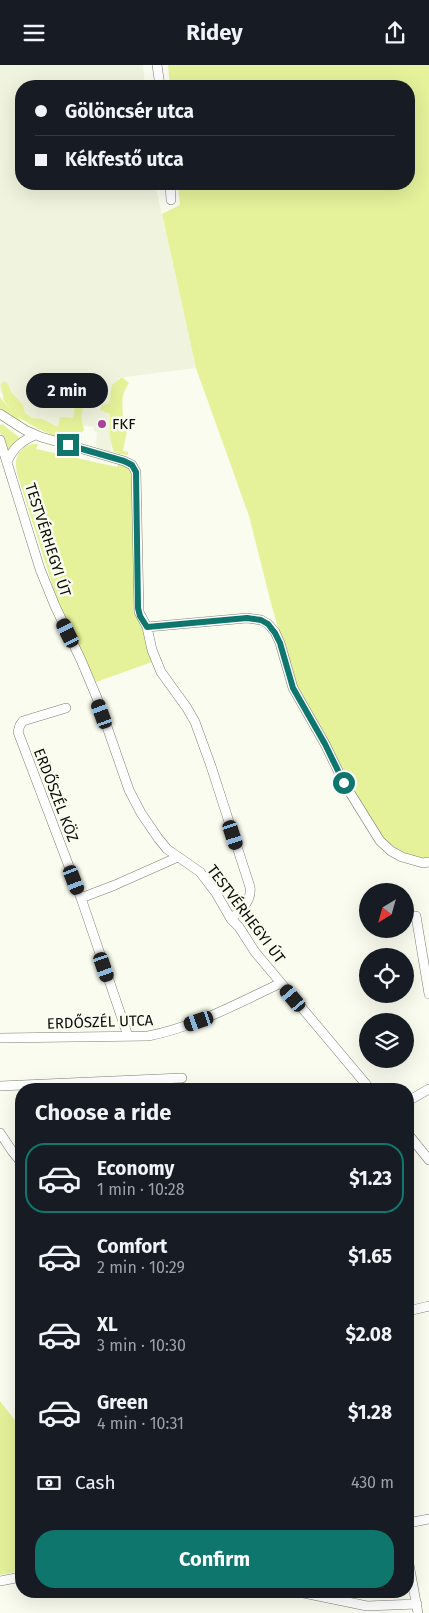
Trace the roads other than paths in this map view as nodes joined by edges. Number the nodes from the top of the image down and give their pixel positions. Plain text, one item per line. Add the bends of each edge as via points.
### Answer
1 (158, 65) edge
2 (159, 80) edge
3 (170, 190) edge
4 (171, 200) dead end
5 (0, 414) edge
6 (35, 435) junction
7 (0, 439) edge
8 (8, 460) junction
9 (147, 627) junction
10 (66, 708) dead end
11 (178, 857) junction
12 (429, 862) edge
13 (81, 898) junction
14 (416, 916) dead end
15 (231, 919) junction
16 (281, 983) junction
17 (429, 994) edge
18 (128, 1036) junction
19 (0, 1038) edge
20 (182, 1078) dead end
21 (68, 1083) edge
22 (365, 1083) edge
23 (15, 1085) edge
24 (0, 1086) edge
25 (429, 1089) edge
26 (414, 1098) edge
27 (0, 1133) edge
28 (414, 1141) edge
29 (15, 1155) edge
30 (429, 1160) edge
31 (429, 1307) edge
32 (414, 1310) edge
33 (429, 1519) edge
34 (414, 1522) edge
35 (15, 1578) edge
36 (0, 1581) edge
37 (414, 1592) edge
38 (328, 1598) edge
39 (417, 1609) edge

1 - 2 street
3 - 4 street
5 - 6 street
6 - 8 street via 18,445
6 - 9 street via 124,461 134,468 137,475 138,608
7 - 8 street, TESTVÉRHEGYI ÚT
8 - 11 street, TESTVÉRHEGYI ÚT via 40,569 82,660 129,789 158,838
9 - 12 street via 247,618 268,624 280,643 296,693 344,783 380,841 402,857
9 - 15 street via 161,672 195,722 250,887 245,905
10 - 13 street, ERDŐSZÉL KÖZ via 23,721 18,732
11 - 13 street
11 - 15 street, TESTVÉRHEGYI ÚT via 200,873
13 - 18 street, ERDŐSZÉL KÖZ
14 - 17 street
15 - 16 street, TESTVÉRHEGYI ÚT
16 - 18 street, ERDŐSZÉL UTCA via 199,1021 158,1034
16 - 22 street, TESTVÉRHEGYI ÚT
18 - 19 street, ERDŐSZÉL UTCA
20 - 21 street
23 - 24 street
25 - 26 street
27 - 29 street
28 - 30 street
31 - 32 street
33 - 34 street
35 - 36 street
37 - 39 street
38 - 39 street via 367,1606

